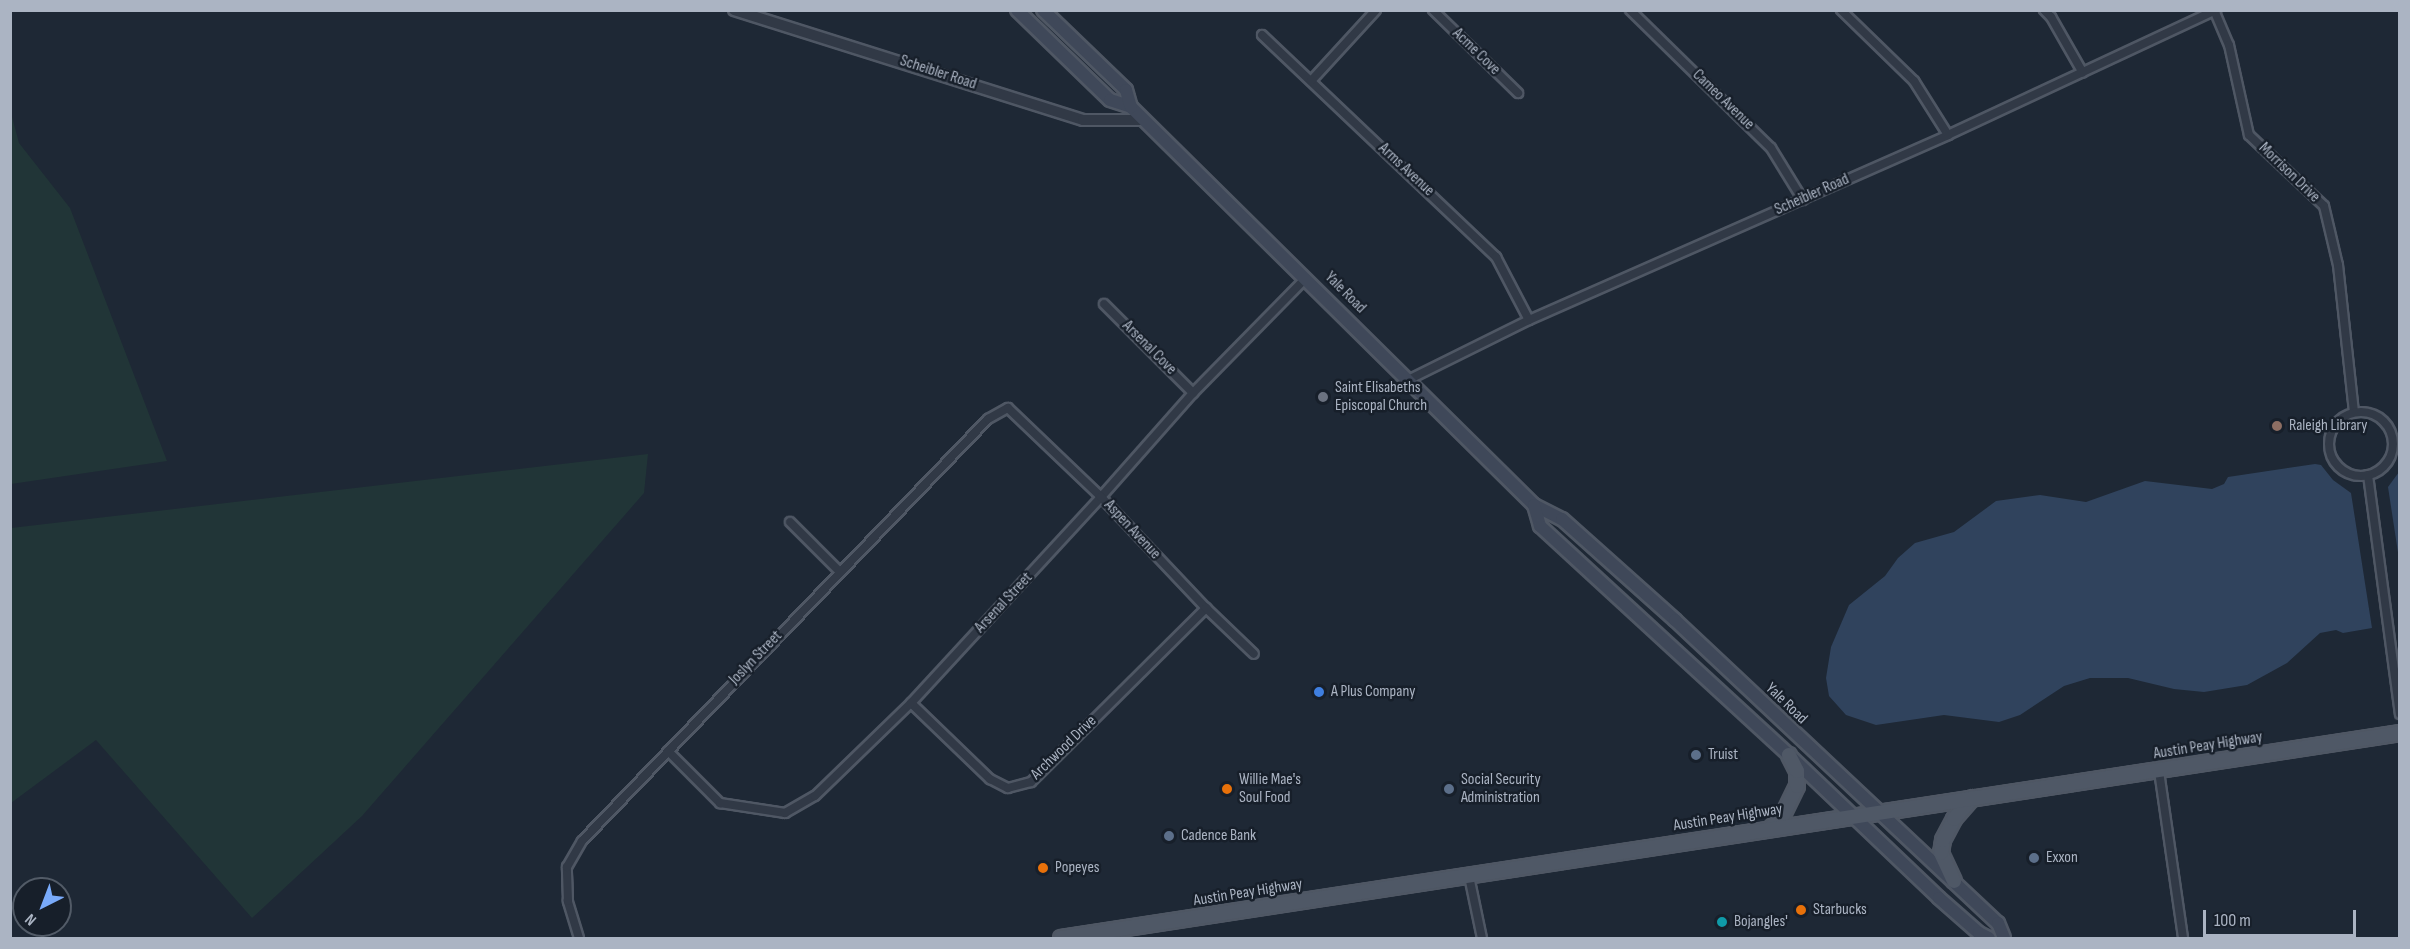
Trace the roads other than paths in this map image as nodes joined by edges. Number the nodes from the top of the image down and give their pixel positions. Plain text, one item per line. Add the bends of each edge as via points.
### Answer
1 (735, 10) edge
2 (1017, 10) edge
3 (1043, 10) edge
4 (1376, 10) edge
5 (1433, 10) edge
6 (1630, 10) edge
7 (1841, 10) edge
8 (2044, 10) edge
9 (2215, 11) edge
10 (1262, 35) dead end
11 (2083, 73) junction
12 (1311, 81) junction
13 (1518, 93) dead end
14 (1131, 107) junction
15 (1144, 120) junction
16 (1948, 135) junction
17 (1803, 200) junction
18 (1306, 278) junction
19 (1104, 304) dead end
20 (1529, 320) junction
21 (1408, 380) junction
22 (1193, 393) junction
23 (1008, 408) joint
24 (2354, 412) junction
25 (2396, 442) edge
26 (2368, 475) junction
27 (1101, 497) junction
28 (1534, 505) junction
29 (790, 522) dead end
30 (839, 571) junction
31 (1206, 609) junction
32 (1254, 654) dead end
33 (911, 703) junction
34 (2400, 714) edge
35 (2400, 733) edge
36 (668, 751) junction
37 (1789, 755) junction
38 (2159, 771) junction
39 (1972, 798) junction
40 (1878, 812) junction
41 (1852, 815) junction
42 (1771, 828) junction
43 (1469, 876) junction
44 (1954, 881) junction
45 (579, 939) edge
46 (1061, 939) edge
47 (1482, 939) edge
48 (1989, 939) edge
49 (2004, 939) edge
50 (2183, 939) edge

1 - 15 street, Scheibler Road via 1083,120
2 - 14 main road, Yale Road via 1110,100
3 - 14 main road, Yale Road via 1126,90
4 - 12 street
5 - 13 street, Acme Cove
6 - 17 street, Cameo Avenue via 1772,148
7 - 16 street via 1914,81
8 - 11 street
9 - 11 street, Scheibler Road
9 - 24 street, Morrison Drive via 2229,45 2249,135 2324,206 2338,265
10 - 12 street, Arms Avenue
11 - 16 street, Scheibler Road
12 - 20 street, Arms Avenue via 1496,257
14 - 15 main road, Yale Road
15 - 18 main road, Yale Road
16 - 17 street, Scheibler Road
17 - 20 street, Scheibler Road
18 - 21 main road, Yale Road
18 - 22 street, Arsenal Street
19 - 22 street, Arsenal Cove
20 - 21 street, Scheibler Road
21 - 28 main road, Yale Road
22 - 27 street, Arsenal Street
23 - 27 street, Aspen Avenue
23 - 30 street, Joslyn Street via 988,419
24 - 25 street via 2376,415 2385,422
24 - 26 street via 2337,422 2328,440 2329,450 2339,468
25 - 26 street via 2386,463
26 - 34 street
27 - 31 street, Aspen Avenue
27 - 33 street, Arsenal Street
28 - 37 main road, Yale Road via 1540,526
28 - 40 main road, Yale Road via 1562,519
29 - 30 street
30 - 36 street, Joslyn Street
31 - 32 street, Aspen Avenue
31 - 33 street, Archwood Drive via 1031,782 1008,788 990,779
33 - 36 street, Arsenal Street via 815,796 785,813 720,802
35 - 38 main road, Austin Peay Highway
36 - 45 street, Joslyn Street via 582,841 567,867 568,901
37 - 41 main road, Yale Road
37 - 42 main road via 1797,771 1797,786 1786,812
38 - 39 main road, Austin Peay Highway
38 - 50 street
39 - 40 main road, Austin Peay Highway
39 - 44 main road via 1943,840 1941,853
40 - 41 main road, Austin Peay Highway
40 - 44 main road, Yale Road
41 - 42 main road, Austin Peay Highway
41 - 48 main road, Yale Road via 1939,898
42 - 43 main road, Austin Peay Highway
43 - 46 main road, Austin Peay Highway
43 - 47 street
44 - 49 main road, Yale Road via 1998,923

